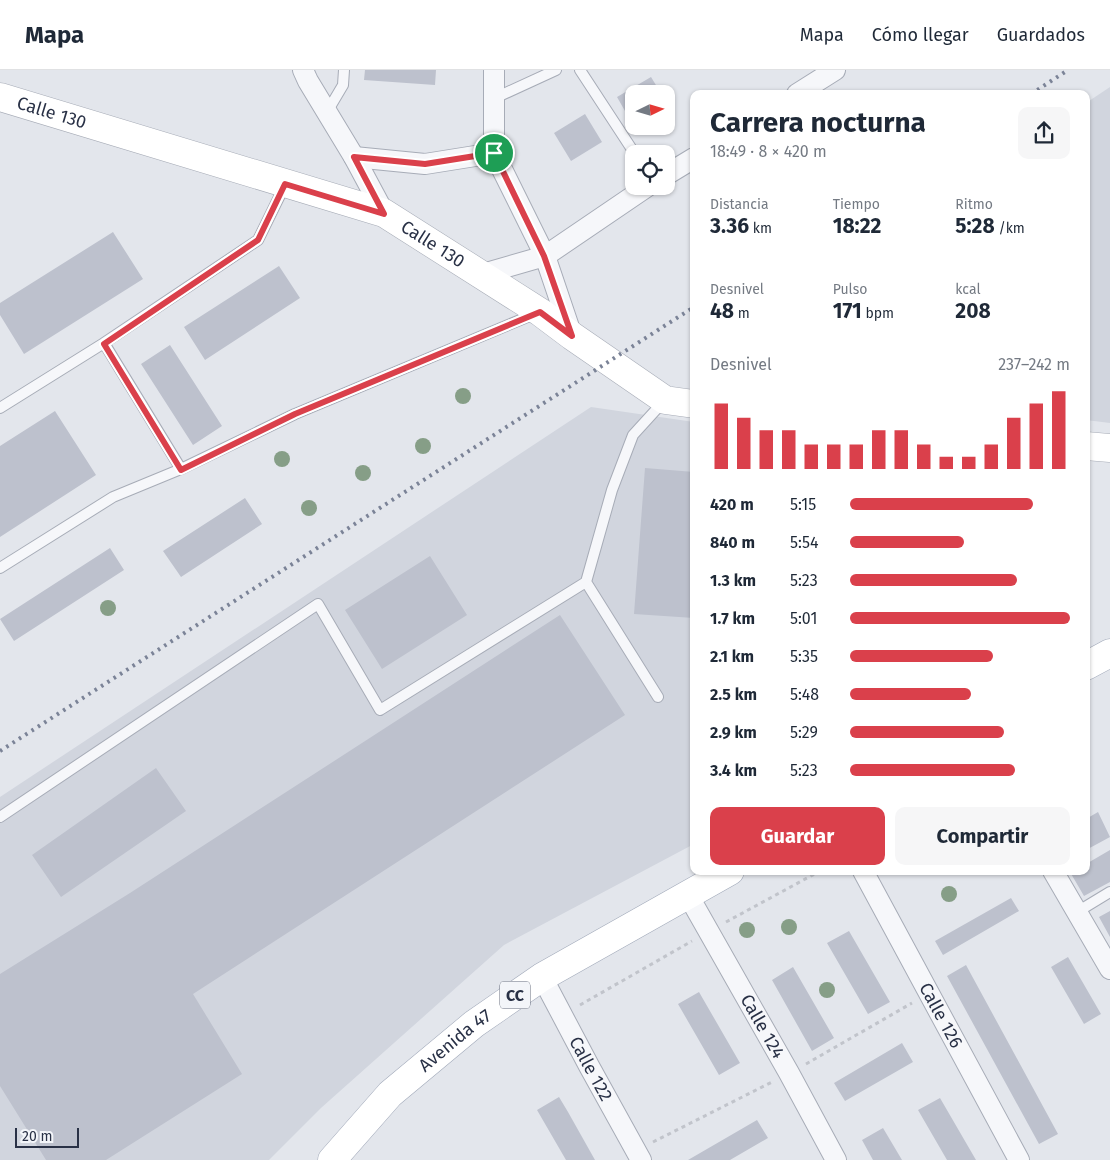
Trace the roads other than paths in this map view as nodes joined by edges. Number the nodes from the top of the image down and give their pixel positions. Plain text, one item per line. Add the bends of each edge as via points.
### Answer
1 (303, 70) edge
2 (344, 70) edge
3 (494, 70) edge
4 (556, 70) edge
5 (580, 70) edge
6 (835, 70) edge
7 (803, 90) edge
8 (0, 97) edge
9 (495, 98) junction
10 (327, 112) junction
11 (629, 145) edge
12 (494, 153) junction
13 (354, 157) junction
14 (690, 160) edge
15 (675, 169) edge
16 (285, 184) junction
17 (635, 195) edge
18 (384, 214) junction
19 (544, 256) junction
20 (479, 275) junction
21 (540, 312) junction
22 (572, 336) junction
23 (104, 344) junction
24 (665, 400) junction
25 (690, 403) edge
26 (0, 408) edge
27 (1090, 446) edge
28 (1110, 448) edge
29 (181, 470) junction
30 (0, 568) edge
31 (586, 582) junction
32 (1110, 653) edge
33 (1090, 664) edge
34 (658, 697) dead end
35 (0, 817) edge
36 (723, 875) edge
37 (865, 875) edge
38 (1055, 875) edge
39 (1110, 892) edge
40 (688, 895) junction
41 (1077, 912) junction
42 (1110, 969) edge
43 (542, 977) junction
44 (332, 1160) edge
45 (641, 1160) edge
46 (836, 1160) edge
47 (1019, 1160) edge

1 - 10 street
2 - 10 lane via 343,85
3 - 9 street
4 - 9 lane
5 - 11 lane
6 - 7 street
8 - 16 main road, Calle 130
9 - 12 street
10 - 13 street
12 - 13 street via 425,164
12 - 19 street
13 - 18 street
14 - 15 street
16 - 18 main road, Calle 130
16 - 23 lane via 258,240
17 - 19 street
18 - 20 main road, Calle 130
19 - 20 street
19 - 22 street
20 - 21 main road, Calle 130
21 - 22 main road, Calle 130
21 - 29 lane via 295,414
22 - 24 main road, Calle 130
23 - 26 lane
23 - 29 lane
24 - 25 main road, Calle 130
24 - 31 lane via 633,436 612,490
27 - 28 main road
29 - 30 lane via 113,497
31 - 34 lane
31 - 35 lane via 380,710 318,604
32 - 33 main road
36 - 40 main road, Avenida 47 / CC
37 - 47 street, Calle 126
38 - 41 street
39 - 41 lane
40 - 43 main road, Avenida 47 / CC
40 - 46 street, Calle 124
41 - 42 street
43 - 44 main road, Avenida 47 / CC via 474,1024 390,1094
43 - 45 street, Calle 122

